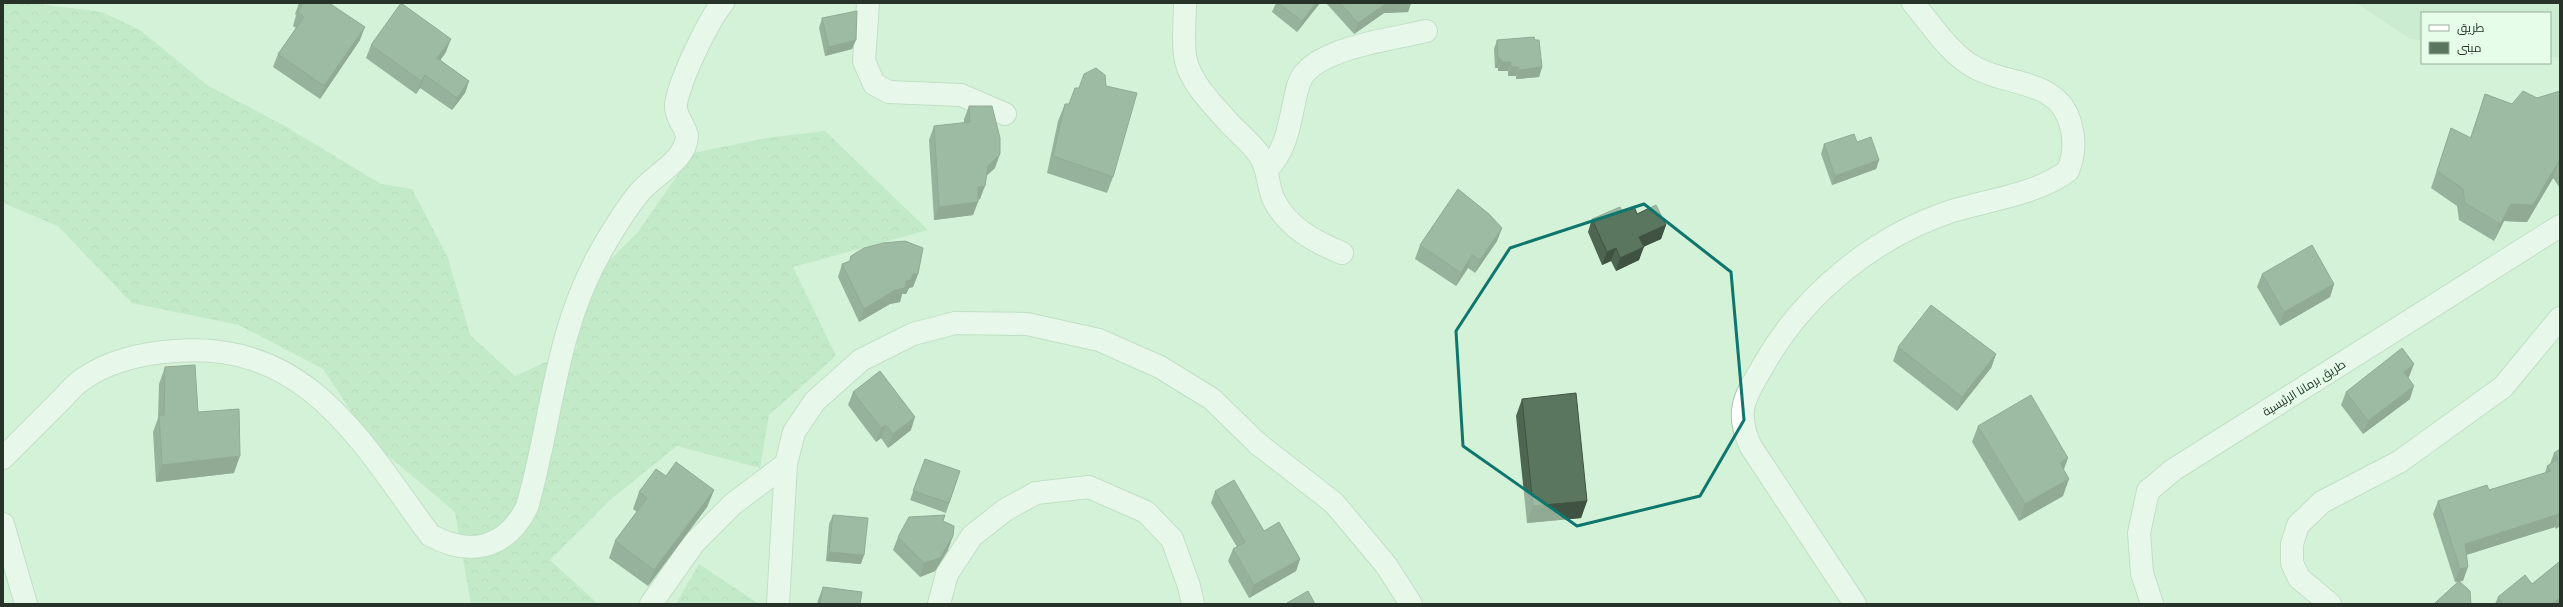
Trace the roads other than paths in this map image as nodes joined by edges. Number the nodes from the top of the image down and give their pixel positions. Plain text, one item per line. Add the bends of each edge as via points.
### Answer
1 (723, 3) edge
2 (868, 3) edge
3 (1185, 3) edge
4 (1913, 3) edge
5 (1426, 31) dead end
6 (1005, 114) dead end
7 (1267, 170) junction
8 (2560, 226) edge
9 (1342, 253) dead end
10 (2560, 318) edge
11 (3, 458) edge
12 (786, 464) junction
13 (3, 524) edge
14 (26, 604) edge
15 (651, 604) edge
16 (778, 604) edge
17 (938, 604) edge
18 (1192, 604) edge
19 (1411, 604) edge
20 (1855, 604) edge
21 (2152, 604) edge
22 (2330, 604) edge

1 - 11 street via 707,26 677,94 677,115 687,136 683,150 677,159 640,192 602,249 587,280 563,341 527,507 516,526 499,540 488,545 467,548 446,544 430,535 350,426 332,407 288,375 238,356 212,351 158,352 132,358 82,379
2 - 6 street via 864,61 874,84 890,92 961,95
3 - 7 street via 1186,60 1191,74 1217,110 1260,155
4 - 20 street via 1963,60 1976,68 2044,91 2060,103 2068,112 2074,148 2068,171 2060,177 2028,192 1953,211 1911,227 1854,263 1823,289 1790,323 1744,397 1741,416 1744,433 1751,447
5 - 7 street via 1344,51 1318,61 1303,75 1296,92 1286,139 1277,159
7 - 9 street via 1274,200 1297,228 1312,240
8 - 21 street, طريق برمانا الرئيسية via 2172,470 2148,491 2139,533 2142,573
10 - 22 street via 2503,387 2399,462 2322,502 2298,525 2292,544 2292,563 2299,578
12 - 15 street via 733,504 694,543
12 - 16 street
12 - 19 street via 794,432 815,401 861,360 913,334 955,323 1027,324 1092,338 1160,367 1212,399 1257,443 1334,503 1386,565
13 - 14 street
17 - 18 street via 947,574 972,536 1005,510 1036,493 1090,487 1146,512 1172,539 1189,586

